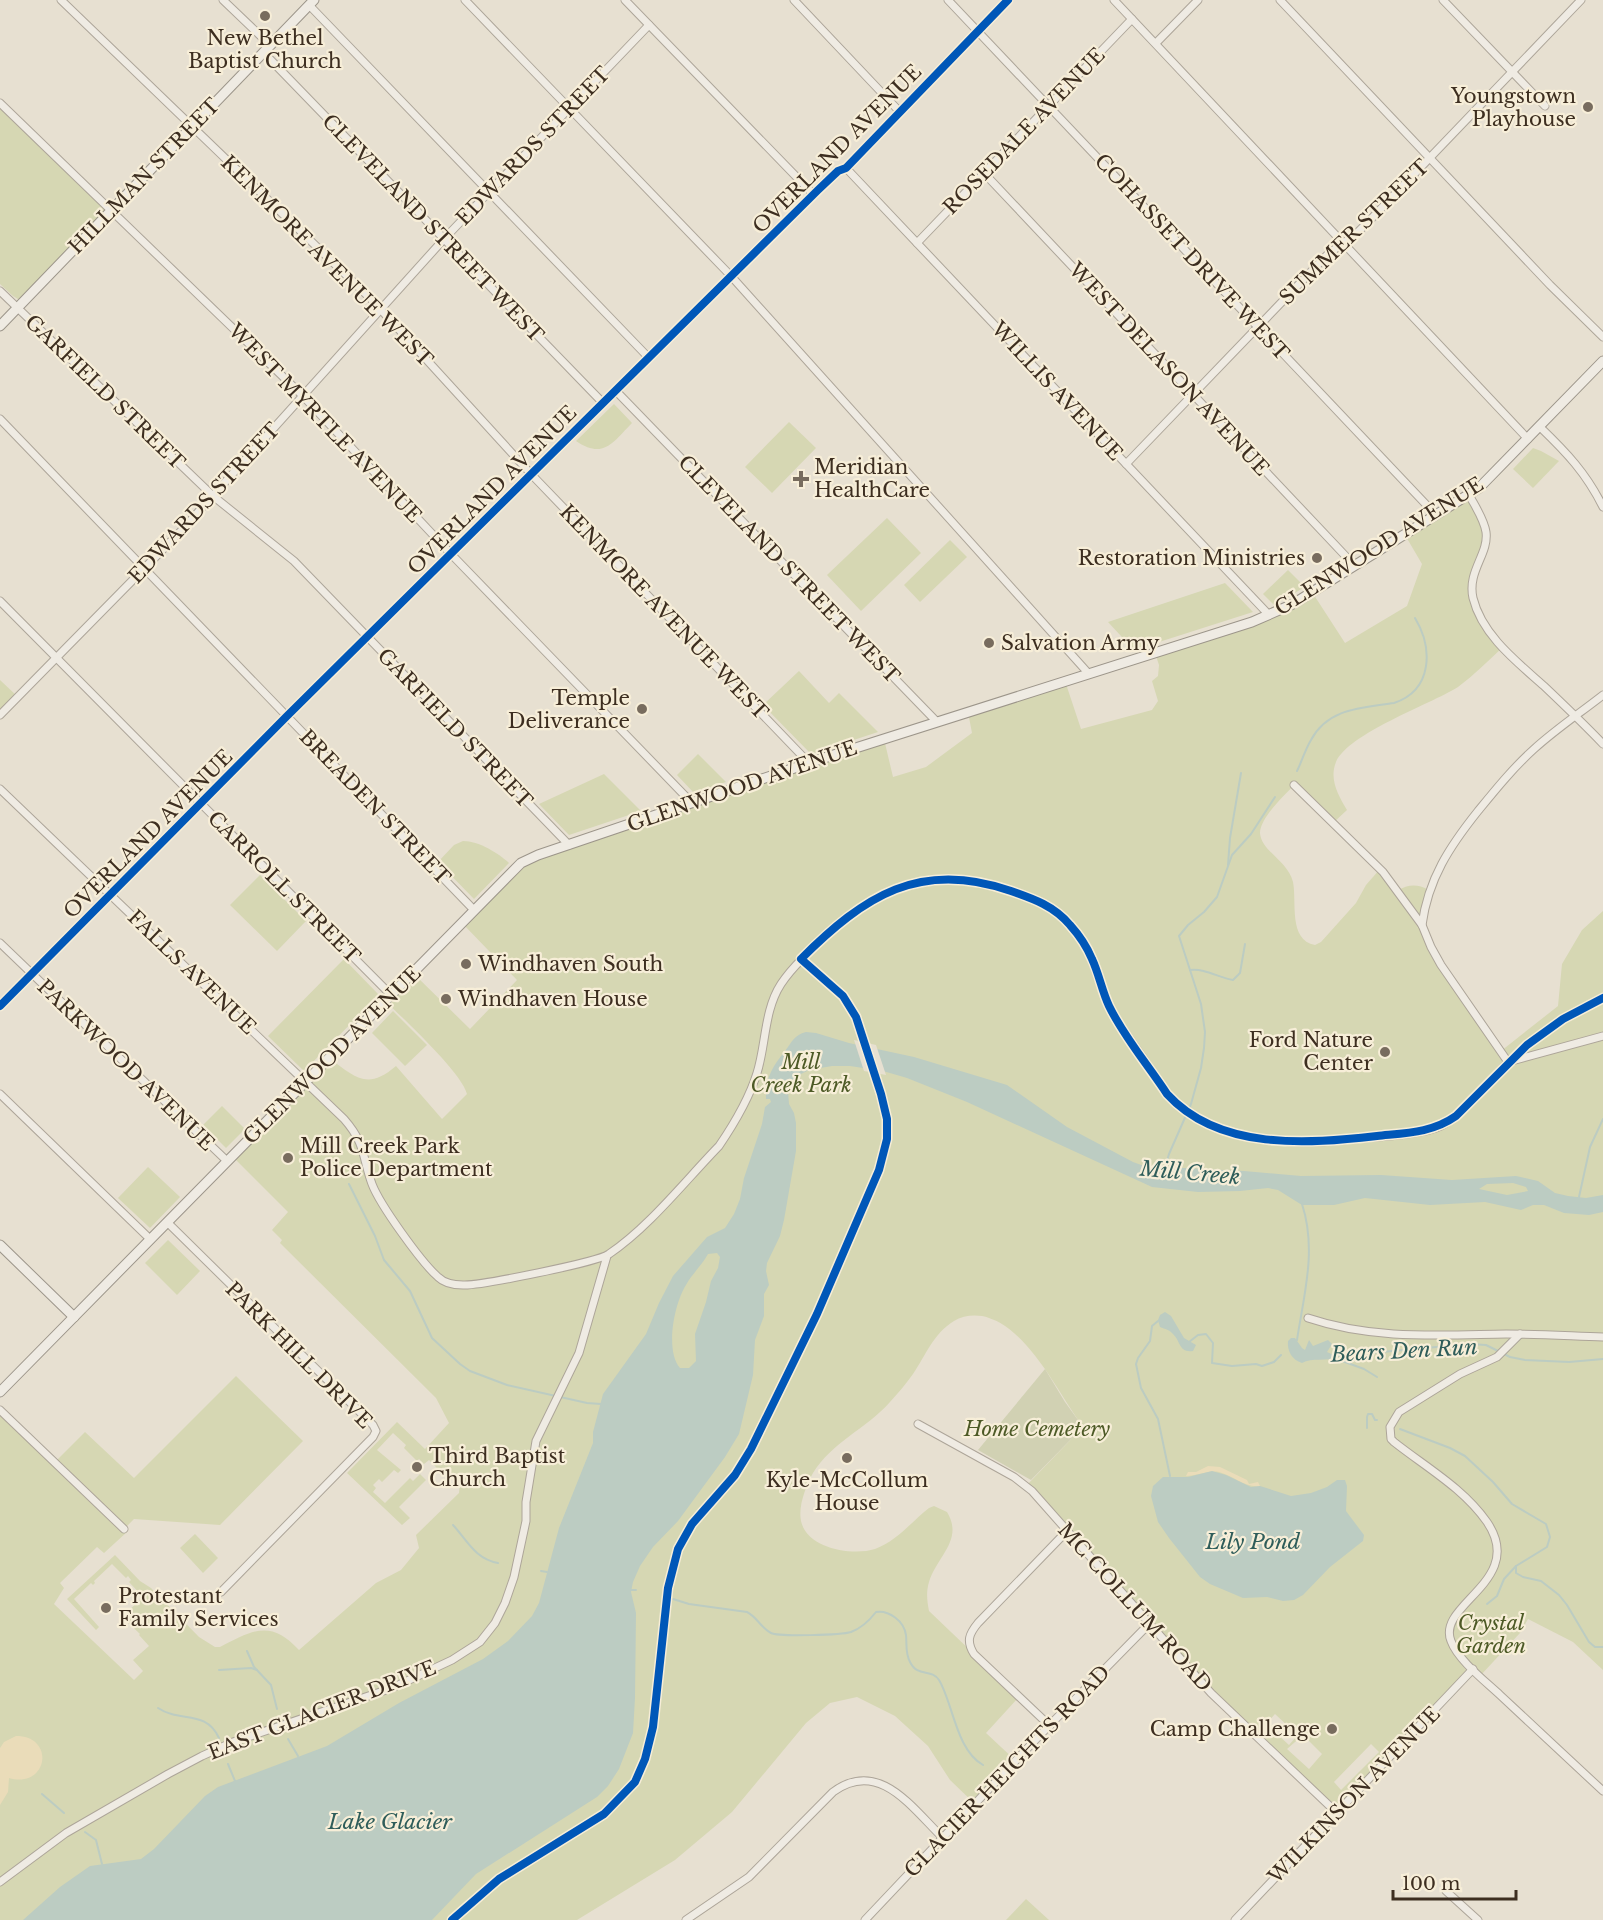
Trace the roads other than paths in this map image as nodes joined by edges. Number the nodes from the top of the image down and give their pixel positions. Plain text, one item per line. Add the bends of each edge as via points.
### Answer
1 (61, 0) edge
2 (223, 0) edge
3 (465, 0) edge
4 (625, 0) edge
5 (794, 0) edge
6 (948, 0) edge
7 (1008, 0) edge
8 (1114, 0) edge
9 (1198, 0) edge
10 (1280, 0) edge
11 (1443, 0) edge
12 (1581, 0) edge
13 (311, 3) edge
14 (1132, 19) junction
15 (649, 25) junction
16 (978, 31) junction
17 (1156, 43) junction
18 (267, 49) junction
19 (1512, 72) junction
20 (0, 103) edge
21 (1048, 105) junction
22 (1545, 106) dead end
23 (570, 108) junction
24 (900, 112) junction
25 (192, 126) junction
26 (1430, 158) junction
27 (846, 168) junction
28 (984, 173) junction
29 (489, 192) junction
30 (813, 195) junction
31 (111, 210) junction
32 (444, 239) junction
33 (917, 243) junction
34 (1344, 243) junction
35 (731, 276) junction
36 (0, 291) edge
37 (17, 308) junction
38 (381, 310) junction
39 (0, 326) edge
40 (1258, 327) junction
41 (1603, 337) edge
42 (649, 358) junction
43 (1603, 361) edge
44 (616, 391) junction
45 (1193, 394) junction
46 (303, 396) junction
47 (603, 403) junction
48 (0, 419) edge
49 (1540, 427) junction
50 (1528, 439) junction
51 (1126, 464) junction
52 (531, 474) junction
53 (1469, 495) junction
54 (213, 496) junction
55 (1603, 507) edge
56 (1436, 515) junction
57 (451, 554) junction
58 (1354, 566) junction
59 (145, 568) junction
60 (0, 601) edge
61 (1269, 615) junction
62 (367, 637) junction
63 (57, 657) junction
64 (1089, 674) junction
65 (1603, 695) edge
66 (0, 715) edge
67 (1575, 715) junction
68 (287, 716) junction
69 (937, 722) junction
70 (1603, 744) edge
71 (810, 764) junction
72 (1294, 784) dead end
73 (0, 789) edge
74 (692, 803) junction
75 (201, 804) junction
76 (569, 845) junction
77 (111, 895) junction
78 (474, 910) junction
79 (1422, 925) junction
80 (0, 943) edge
81 (32, 974) junction
82 (391, 995) junction
83 (0, 1006) edge
84 (1603, 1036) edge
85 (1508, 1062) junction
86 (306, 1081) junction
87 (0, 1094) edge
88 (227, 1161) junction
89 (167, 1222) junction
90 (150, 1239) junction
91 (0, 1245) edge
92 (607, 1256) junction
93 (74, 1317) junction
94 (1308, 1318) dead end
95 (1520, 1334) junction
96 (1603, 1337) edge
97 (0, 1392) edge
98 (0, 1410) edge
99 (918, 1424) dead end
100 (124, 1529) dead end
101 (1067, 1531) junction
102 (221, 1592) dead end
103 (1150, 1623) junction
104 (1473, 1670) junction
105 (1050, 1726) junction
106 (1603, 1791) edge
107 (1337, 1813) junction
108 (943, 1838) junction
109 (0, 1882) edge
110 (1446, 1890) dead end
111 (686, 1920) edge
112 (865, 1920) edge
113 (1235, 1920) edge
114 (1478, 1920) edge

1 - 25 street, KENMORE AVENUE WEST
2 - 18 street, CLEVELAND STREET WEST
3 - 23 street
4 - 15 street
5 - 24 street
6 - 16 street, COHASSET DRIVE WEST
7 - 16 street, OVERLAND AVENUE
8 - 14 street
9 - 17 street
10 - 26 street
11 - 19 street
12 - 19 street, SUMMER STREET
13 - 18 main road, HILLMAN STREET
13 - 29 street
14 - 17 street
14 - 21 street, ROSEDALE AVENUE
15 - 23 street, EDWARDS STREET
15 - 30 street
16 - 21 street, COHASSET DRIVE WEST
16 - 24 street, OVERLAND AVENUE
17 - 34 street
18 - 25 main road, HILLMAN STREET
18 - 32 street, CLEVELAND STREET WEST
19 - 22 street
19 - 26 street, SUMMER STREET
20 - 31 street, WEST MYRTLE AVENUE
21 - 28 street, ROSEDALE AVENUE
21 - 40 street, COHASSET DRIVE WEST
23 - 29 street, EDWARDS STREET
23 - 35 street
24 - 27 street, OVERLAND AVENUE
25 - 31 main road, HILLMAN STREET
25 - 38 street, KENMORE AVENUE WEST
26 - 34 street, SUMMER STREET
26 - 41 street
27 - 30 street, OVERLAND AVENUE
27 - 33 street, WILLIS AVENUE
28 - 33 street, ROSEDALE AVENUE
28 - 45 street, WEST DELASON AVENUE
29 - 32 street, EDWARDS STREET
29 - 42 street
30 - 35 street, OVERLAND AVENUE
31 - 37 main road, HILLMAN STREET
31 - 46 street, WEST MYRTLE AVENUE
32 - 38 street, EDWARDS STREET
32 - 47 street, CLEVELAND STREET WEST
33 - 51 street, WILLIS AVENUE
34 - 40 street, SUMMER STREET via 1328,254
34 - 50 street
35 - 42 street, OVERLAND AVENUE
35 - 64 street
36 - 37 street, GARFIELD STREET
37 - 39 main road, HILLMAN STREET
37 - 54 street, GARFIELD STREET
38 - 46 street, EDWARDS STREET
38 - 52 street, KENMORE AVENUE WEST
40 - 45 street, SUMMER STREET
40 - 56 street, COHASSET DRIVE WEST
42 - 44 street, OVERLAND AVENUE
43 - 49 main road, GLENWOOD AVENUE
44 - 47 street, OVERLAND AVENUE
44 - 69 street, CLEVELAND STREET WEST
45 - 51 street, SUMMER STREET
45 - 58 street, WEST DELASON AVENUE
46 - 54 street, EDWARDS STREET
46 - 57 street, WEST MYRTLE AVENUE
47 - 52 street, OVERLAND AVENUE
48 - 59 street, BREADEN STREET
49 - 50 main road, GLENWOOD AVENUE
49 - 55 street via 1578,466
50 - 53 main road, GLENWOOD AVENUE
51 - 61 street, WILLIS AVENUE
52 - 57 street, OVERLAND AVENUE
52 - 71 street, KENMORE AVENUE WEST
53 - 56 main road, GLENWOOD AVENUE
53 - 67 street via 1486,533 1473,578 1477,608 1491,634
54 - 59 street, EDWARDS STREET
54 - 62 street, GARFIELD STREET via 294,561
56 - 58 main road, GLENWOOD AVENUE
57 - 62 street, OVERLAND AVENUE
57 - 74 street, WEST MYRTLE AVENUE
58 - 61 main road, GLENWOOD AVENUE
59 - 63 street, EDWARDS STREET
59 - 68 street, BREADEN STREET
60 - 63 street, CARROLL STREET
61 - 64 main road, GLENWOOD AVENUE
62 - 68 street, OVERLAND AVENUE
62 - 76 street, GARFIELD STREET
63 - 66 street, EDWARDS STREET
63 - 75 street, CARROLL STREET
64 - 69 main road, GLENWOOD AVENUE
65 - 67 street
67 - 70 street
67 - 79 street via 1521,761 1466,825 1435,875
68 - 75 street, OVERLAND AVENUE
68 - 78 street, BREADEN STREET
69 - 71 main road, GLENWOOD AVENUE
71 - 74 main road, GLENWOOD AVENUE
72 - 79 street via 1383,872
73 - 77 street, FALLS AVENUE
74 - 76 main road, GLENWOOD AVENUE
75 - 77 street, OVERLAND AVENUE
75 - 82 street, CARROLL STREET
76 - 78 main road, GLENWOOD AVENUE via 521,863
77 - 81 street, OVERLAND AVENUE
77 - 86 street, FALLS AVENUE
78 - 82 main road, GLENWOOD AVENUE
79 - 85 street via 1441,965
80 - 81 street, PARKWOOD AVENUE
81 - 83 street, OVERLAND AVENUE
81 - 88 street, PARKWOOD AVENUE
82 - 86 main road, GLENWOOD AVENUE
84 - 85 street
85 - 92 street via 1456,1116 1421,1131 1322,1142 1245,1136 1195,1116 1167,1094 1114,1016 1092,959 1063,917 1050,907 1000,887 963,880 917,882 867,904 831,929 801,959 774,998 755,1080 719,1146
86 - 88 main road, GLENWOOD AVENUE
86 - 92 street, FALLS AVENUE via 351,1126 364,1150 369,1176 380,1200 428,1266 443,1280 465,1286 479,1284
87 - 90 street
88 - 89 main road, GLENWOOD AVENUE
89 - 90 main road, GLENWOOD AVENUE
89 - 102 street, PARK HILL DRIVE via 376,1431
90 - 93 main road, GLENWOOD AVENUE
91 - 93 main road
92 - 109 street, EAST GLACIER DRIVE via 579,1353 534,1449 526,1521 514,1576 495,1623 480,1642 392,1688 202,1756 66,1833
93 - 97 main road, GLENWOOD AVENUE
94 - 95 street via 1387,1334
95 - 96 street
95 - 104 street via 1500,1355 1460,1374 1395,1415 1390,1428 1391,1439 1455,1487 1476,1508 1494,1535 1497,1554 1493,1569 1450,1627 1451,1642
98 - 100 street
99 - 101 street, MC COLLUM ROAD via 1020,1481
101 - 103 street, MC COLLUM ROAD
101 - 105 street via 978,1623 968,1639 974,1654
103 - 105 street, GLACIER HEIGHTS ROAD
103 - 107 street, MC COLLUM ROAD via 1211,1693
104 - 106 street
104 - 107 street, WILKINSON AVENUE
105 - 108 street, GLACIER HEIGHTS ROAD
107 - 113 street, WILKINSON AVENUE
108 - 111 street via 884,1784 867,1779 848,1782 832,1792 749,1877
108 - 112 street, GLACIER HEIGHTS ROAD
110 - 114 street

